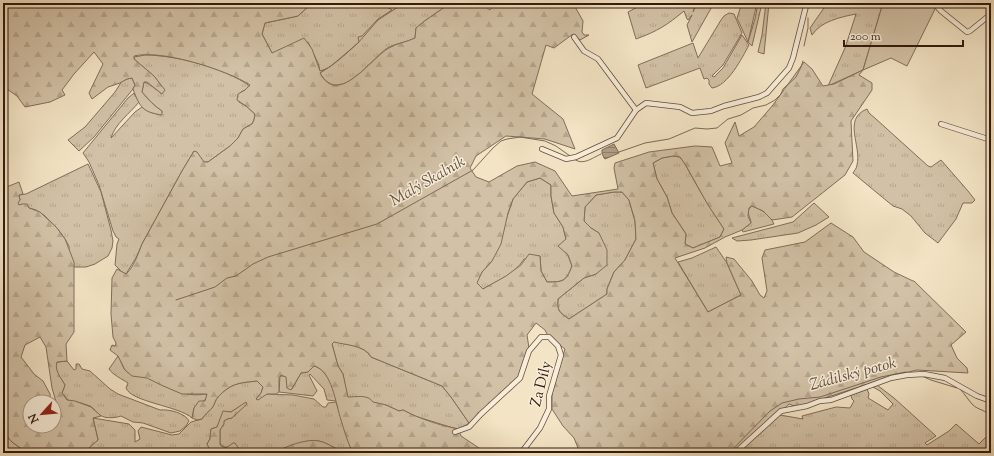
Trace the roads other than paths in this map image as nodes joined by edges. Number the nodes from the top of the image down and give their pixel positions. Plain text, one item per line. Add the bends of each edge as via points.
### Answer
1 (808, 3) edge
2 (934, 3) edge
3 (991, 14) edge
4 (574, 37) dead end
5 (636, 110) junction
6 (941, 124) dead end
7 (991, 140) edge
8 (542, 149) dead end
9 (991, 401) edge
10 (455, 432) dead end
11 (521, 453) edge
12 (735, 453) edge

1 - 5 street via 789,68 767,93 759,98 711,111 692,113 680,107 652,102
2 - 3 street via 967,32
4 - 5 street via 584,51 598,59
5 - 8 street via 617,138 576,158 566,159
6 - 7 street
9 - 12 street via 945,378 924,374 891,378 831,400 782,411
10 - 11 street, Za Díly via 469,427 520,378 529,351 541,337 549,338 558,346 561,355 549,396 550,409 540,428

